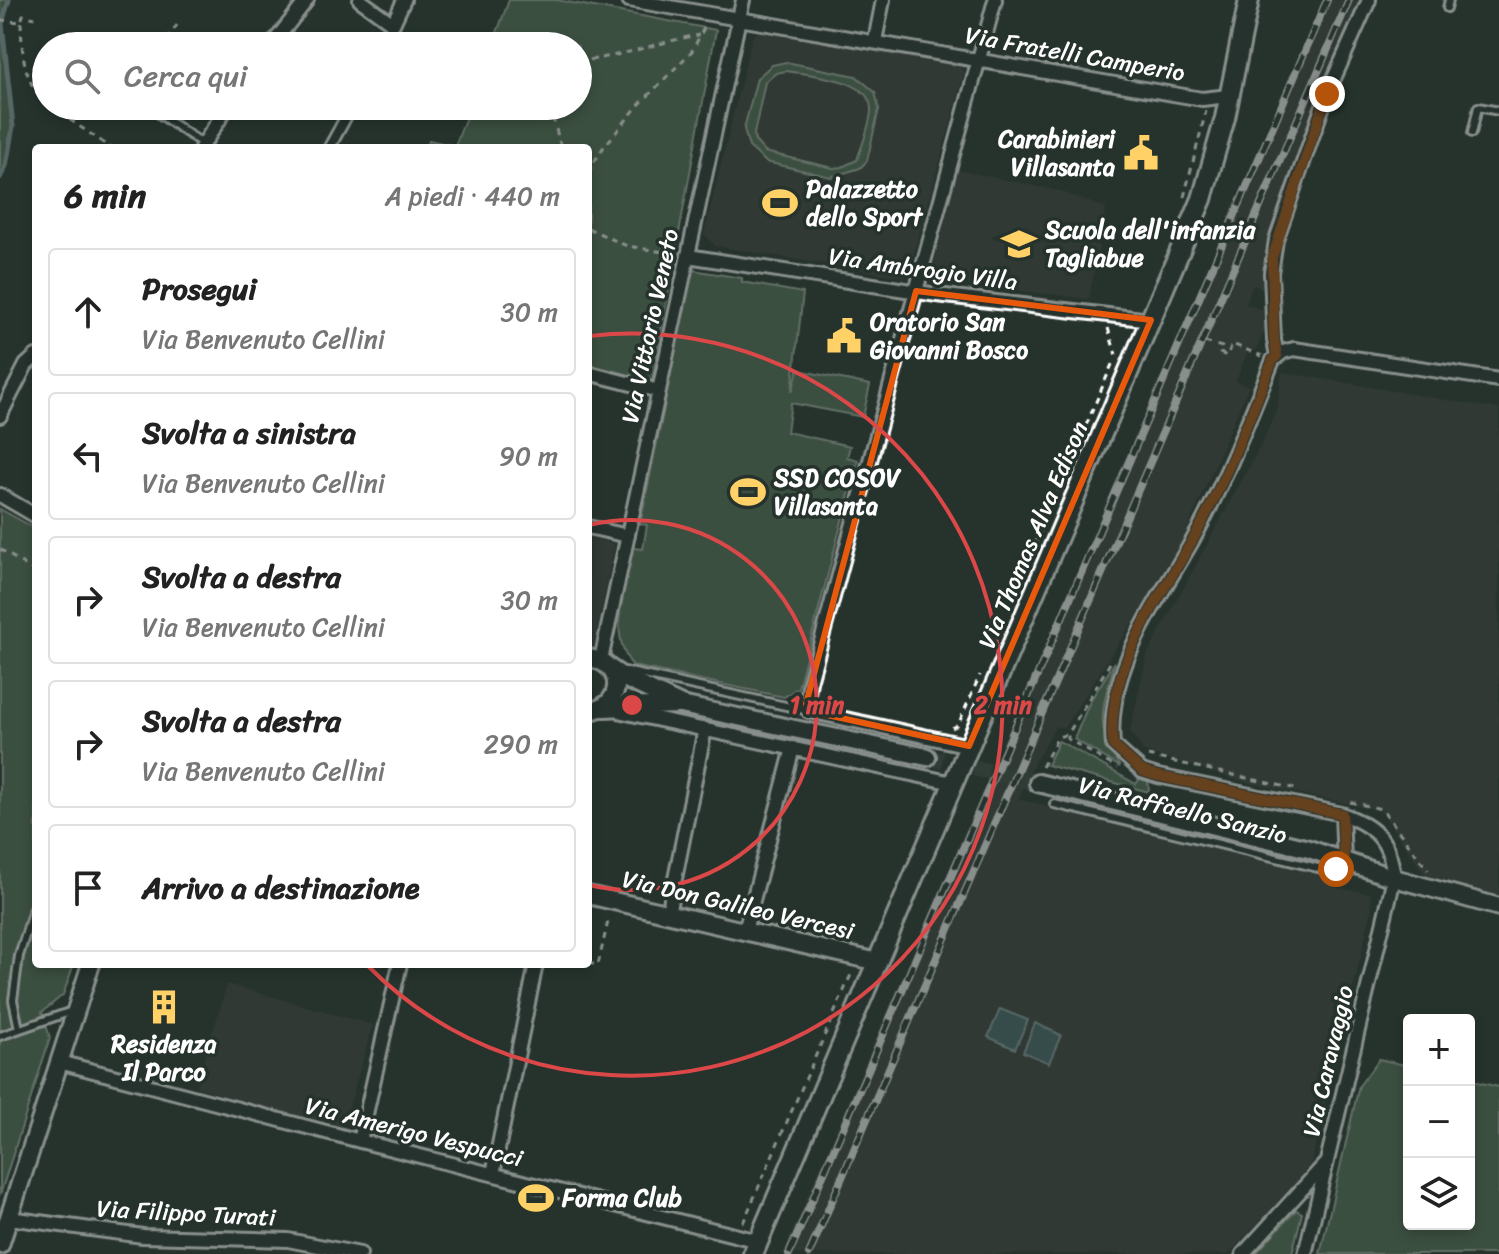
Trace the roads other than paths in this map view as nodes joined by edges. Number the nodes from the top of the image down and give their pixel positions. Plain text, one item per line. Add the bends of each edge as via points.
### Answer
1 (307, 0) edge
2 (360, 0) edge
3 (404, 0) edge
4 (629, 0) edge
5 (743, 0) edge
6 (883, 0) edge
7 (995, 0) edge
8 (1249, 0) edge
9 (1369, 0) edge
10 (739, 18) junction
11 (393, 24) junction
12 (282, 32) edge
13 (389, 32) edge
14 (875, 41) junction
15 (979, 60) junction
16 (1229, 96) junction
17 (1499, 111) edge
18 (166, 120) edge
19 (219, 120) edge
20 (344, 120) edge
21 (1472, 133) dead end
22 (199, 144) edge
23 (203, 144) edge
24 (331, 144) edge
25 (688, 256) junction
26 (916, 291) junction
27 (1151, 320) junction
28 (1275, 358) junction
29 (32, 360) edge
30 (592, 374) edge
31 (1499, 380) edge
32 (659, 391) junction
33 (0, 416) edge
34 (0, 495) edge
35 (32, 514) edge
36 (592, 528) edge
37 (628, 536) junction
38 (600, 662) edge
39 (681, 705) junction
40 (595, 710) edge
41 (809, 711) junction
42 (705, 729) junction
43 (969, 746) junction
44 (793, 748) junction
45 (927, 757) tunnel mouth
46 (1039, 778) tunnel mouth
47 (953, 783) junction
48 (1054, 804) dead end
49 (1342, 814) junction
50 (1344, 861) junction
51 (1394, 878) junction
52 (592, 896) edge
53 (1499, 907) edge
54 (32, 913) edge
55 (668, 914) junction
56 (745, 931) junction
57 (869, 960) junction
58 (90, 968) edge
59 (399, 968) edge
60 (535, 968) edge
61 (76, 1010) junction
62 (19, 1029) junction
63 (0, 1036) edge
64 (59, 1062) junction
65 (360, 1141) junction
66 (1327, 1161) junction
67 (493, 1174) junction
68 (9, 1218) junction
69 (0, 1245) edge
70 (756, 1247) edge
71 (360, 1254) edge
72 (1243, 1254) edge
73 (1305, 1254) edge

1 - 12 street
2 - 11 street
3 - 11 street
4 - 10 street, Via Fratelli Camperio
5 - 10 street, Via Vittorio Veneto
6 - 14 street
7 - 15 street
8 - 16 main road, Via Thomas Alva Edison
9 - 28 street via 1327,94 1276,240 1271,273
10 - 14 street, Via Fratelli Camperio
10 - 25 street, Via Vittorio Veneto
11 - 13 street
14 - 15 street, Via Fratelli Camperio
15 - 16 street, Via Fratelli Camperio via 1209,100
15 - 26 street
16 - 27 main road, Via Thomas Alva Edison via 1202,199
17 - 21 lane via 1478,107
18 - 22 lane
19 - 23 street
20 - 24 street
25 - 26 street, Via Ambrogio Villa
25 - 32 street, Via Vittorio Veneto
26 - 27 street, Via Ambrogio Villa
26 - 41 street via 810,682
27 - 43 main road, Via Thomas Alva Edison
28 - 31 street via 1294,349
28 - 49 street via 1203,521 1132,648 1118,683 1111,719 1113,745 1139,769 1158,776
29 - 33 street
30 - 32 street
32 - 37 street, Via Vittorio Veneto
34 - 35 street
36 - 37 street
37 - 38 street, Via Vittorio Veneto
38 - 39 street
38 - 40 street via 616,680 616,690 611,701
38 - 41 lane
39 - 40 street
39 - 45 street
40 - 42 street
41 - 43 street
42 - 44 street
42 - 55 street
43 - 47 main road, Via Thomas Alva Edison
44 - 47 street
44 - 56 street
46 - 50 street, Via Raffaello Sanzio
47 - 57 main road, Via Thomas Alva Edison
48 - 50 lane, Via Raffaello Sanzio via 1326,870
49 - 50 street
49 - 51 street via 1380,837 1389,850
50 - 51 street, Via Raffaello Sanzio
51 - 53 street, Via Raffaello Sanzio
51 - 66 street, Via Caravaggio
52 - 55 street, Via Don Galileo Vercesi
54 - 62 lane via 13,1000
55 - 56 street, Via Don Galileo Vercesi
56 - 57 street, Via Don Galileo Vercesi
57 - 70 main road, Via Thomas Alva Edison
58 - 61 street
59 - 65 street
60 - 67 street
61 - 62 lane
61 - 64 street
62 - 63 lane
64 - 65 street, Via Amerigo Vespucci
64 - 68 street
65 - 67 street, Via Amerigo Vespucci
66 - 72 street
66 - 73 street, Via Caravaggio
67 - 70 street, Via Amerigo Vespucci via 739,1236
68 - 69 street
68 - 71 street, Via Filippo Turati via 143,1236 288,1240

